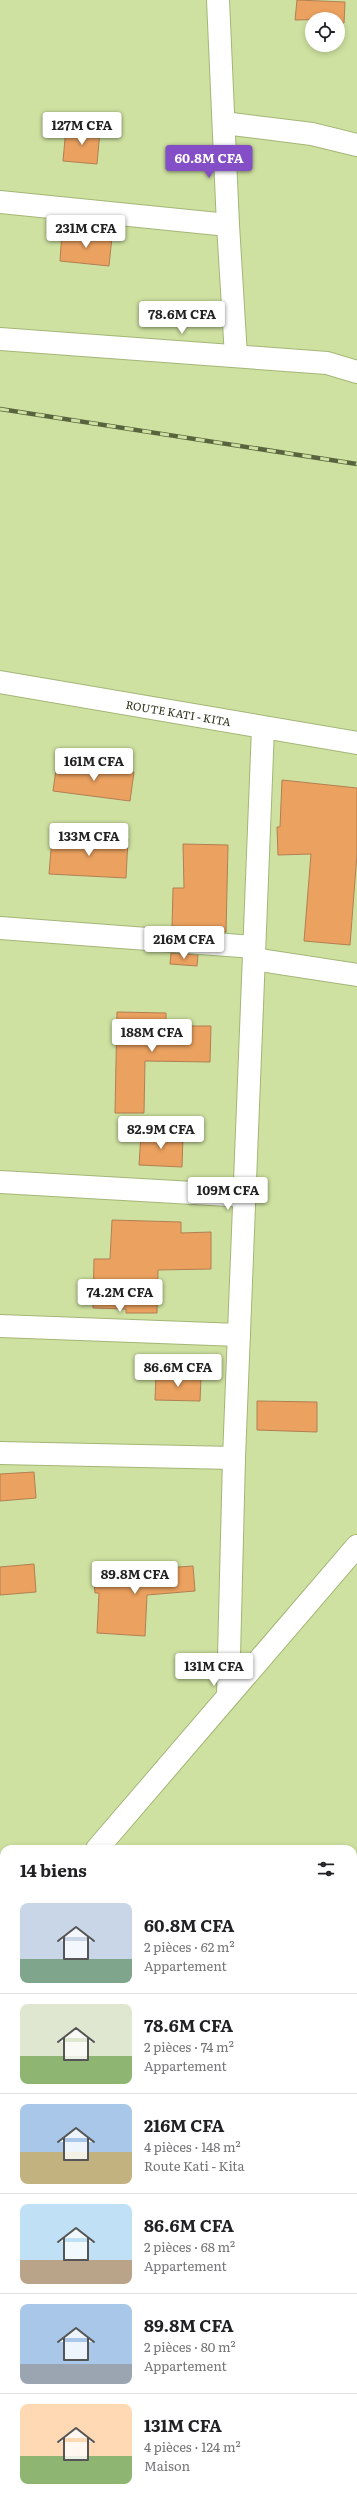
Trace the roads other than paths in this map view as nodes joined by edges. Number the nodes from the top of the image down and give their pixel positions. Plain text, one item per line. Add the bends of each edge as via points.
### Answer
1 (218, 0) edge
2 (224, 123) junction
3 (357, 145) edge
4 (0, 202) edge
5 (228, 225) junction
6 (0, 339) edge
7 (236, 356) junction
8 (357, 372) edge
9 (0, 682) edge
10 (263, 728) junction
11 (357, 743) edge
12 (0, 928) edge
13 (254, 953) junction
14 (357, 974) edge
15 (0, 1182) edge
16 (246, 1196) junction
17 (0, 1326) edge
18 (239, 1335) junction
19 (0, 1453) edge
20 (234, 1458) junction
21 (357, 1546) edge
22 (228, 1696) junction
23 (100, 1845) edge

1 - 2 street
2 - 3 street via 312,134
2 - 5 street
4 - 5 street
5 - 7 street
6 - 7 street
7 - 8 street via 327,363
9 - 10 street, ROUTE KATI - KITA
10 - 11 street, ROUTE KATI - KITA
10 - 13 street
12 - 13 street
13 - 14 street
13 - 16 street
15 - 16 street
16 - 18 street
17 - 18 street
18 - 20 street
19 - 20 street
20 - 22 street
21 - 22 street
22 - 23 street

